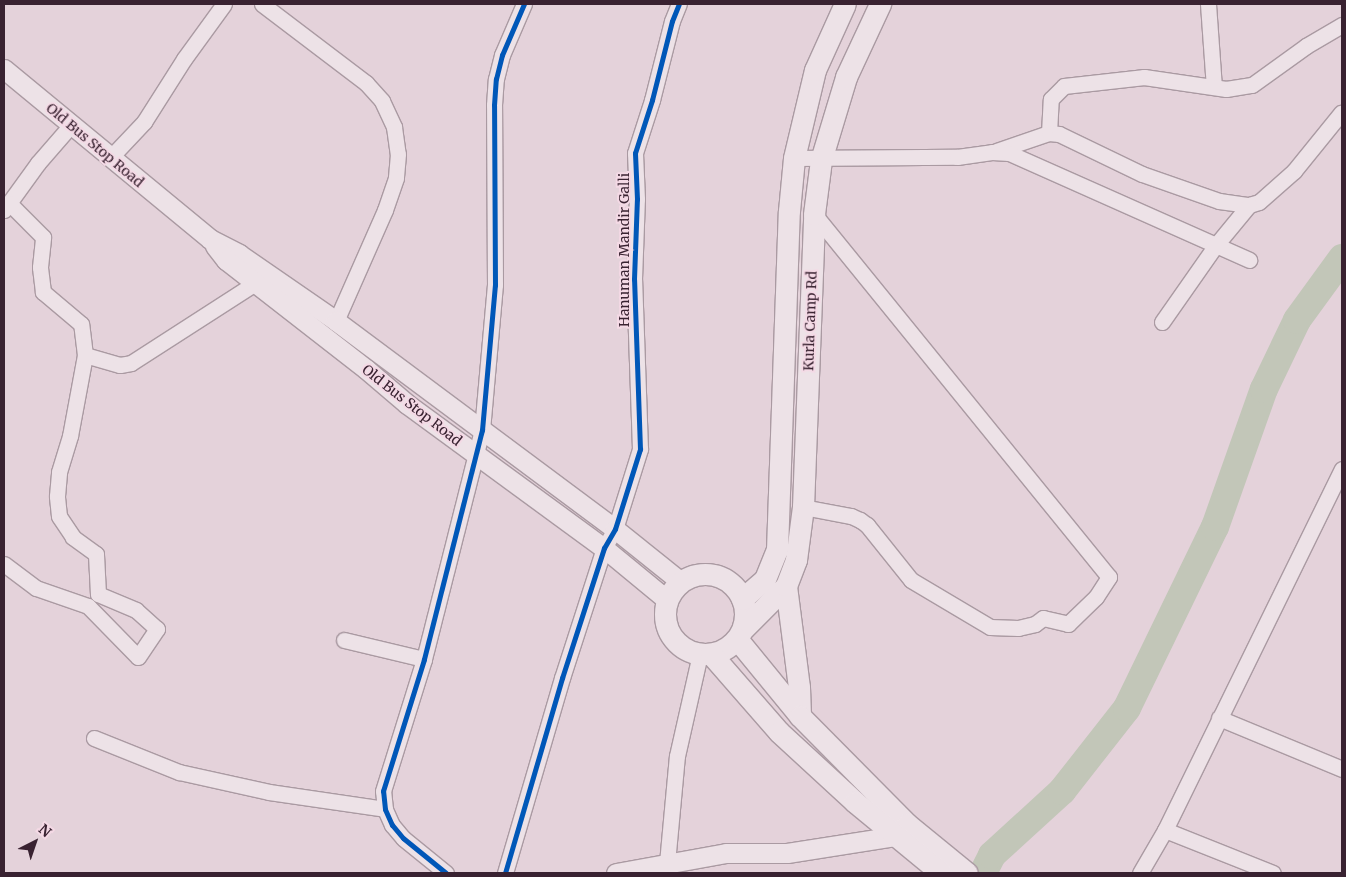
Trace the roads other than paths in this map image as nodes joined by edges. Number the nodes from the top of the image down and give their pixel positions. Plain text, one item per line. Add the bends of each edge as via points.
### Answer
1 (224, 4) edge
2 (262, 4) edge
3 (524, 4) edge
4 (679, 4) edge
5 (844, 4) edge
6 (880, 4) edge
7 (1208, 4) edge
8 (1342, 25) edge
9 (4, 69) edge
10 (1214, 87) junction
11 (1341, 113) edge
12 (71, 125) junction
13 (1049, 133) junction
14 (992, 152) junction
15 (110, 158) junction
16 (794, 158) junction
17 (820, 160) junction
18 (1249, 205) junction
19 (6, 207) edge
20 (814, 214) junction
21 (210, 239) junction
22 (1216, 245) junction
23 (1249, 260) dead end
24 (256, 283) junction
25 (336, 321) junction
26 (1162, 322) dead end
27 (85, 355) junction
28 (378, 355) junction
29 (366, 369) junction
30 (482, 430) junction
31 (475, 453) junction
32 (1342, 469) edge
33 (803, 507) junction
34 (615, 529) junction
35 (604, 548) junction
36 (4, 564) edge
37 (681, 582) junction
38 (786, 586) junction
39 (742, 599) junction
40 (667, 600) junction
41 (740, 634) junction
42 (344, 640) dead end
43 (706, 654) junction
44 (424, 659) junction
45 (800, 716) junction
46 (1219, 718) junction
47 (94, 738) dead end
48 (1342, 769) edge
49 (385, 809) junction
50 (901, 830) junction
51 (1165, 830) junction
52 (941, 866) edge
53 (668, 868) edge
54 (446, 873) edge
55 (505, 873) edge
56 (616, 873) edge
57 (967, 873) edge
58 (1140, 873) edge
59 (1273, 873) edge

1 - 15 street via 144,122
2 - 25 street via 366,82 382,102 394,127 398,154 396,178
3 - 30 street via 502,55 496,78 494,285
4 - 34 street, Hanuman Mandir Galli via 635,153 634,289 640,449
5 - 16 main road, Kurla Camp Rd via 815,70
6 - 17 main road, Kurla Camp Rd via 846,78
7 - 10 street
8 - 10 street via 1252,85 1226,89
9 - 12 street, Old Bus Stop Road
10 - 13 street via 1144,76 1064,86 1052,99
11 - 18 street via 1294,171 1259,202
12 - 15 street, Old Bus Stop Road
12 - 19 street
13 - 14 street
13 - 18 street via 1084,144 1142,174 1218,201
14 - 17 street via 957,157
14 - 22 street via 1023,158
15 - 21 street, Old Bus Stop Road
16 - 17 street
16 - 39 main road, Kurla Camp Rd via 789,210 777,550 764,579
17 - 20 main road, Kurla Camp Rd
18 - 22 street
19 - 27 street via 44,237 40,267 43,292 81,324
20 - 33 main road, Kurla Camp Rd
20 - 33 street via 1109,577 1096,597 1068,624 1043,618 1035,624 1018,628 990,627 911,580 860,520
21 - 24 street, Old Bus Stop Road via 226,260
21 - 25 street, Old Bus Stop Road via 239,254
22 - 23 street
22 - 26 street
24 - 27 street via 131,364 120,365
24 - 29 street, Old Bus Stop Road
25 - 28 street, Old Bus Stop Road
27 - 36 street via 70,436 58,472 59,516 73,537 96,554 98,594 136,610 157,629 138,657 88,606 36,588
28 - 29 street
28 - 30 street, Old Bus Stop Road
29 - 31 street, Old Bus Stop Road via 407,404
30 - 31 street
30 - 34 street, Old Bus Stop Road
31 - 35 street, Old Bus Stop Road
31 - 44 street
32 - 46 street
33 - 38 main road, Kurla Camp Rd via 796,560
34 - 35 street, Hanuman Mandir Galli
34 - 37 street, Old Bus Stop Road
35 - 40 street, Old Bus Stop Road
35 - 55 street, Hanuman Mandir Galli
37 - 39 main road via 700,574 710,574 729,583
37 - 40 main road
38 - 41 main road, Kurla Camp Rd
38 - 45 main road
39 - 41 main road via 745,609
40 - 43 main road via 665,618 670,635 683,648
41 - 43 main road, Kurla Camp Rd via 730,646
41 - 45 main road
42 - 44 street
43 - 50 main road via 779,732
43 - 53 street via 677,756
44 - 49 street via 384,791
45 - 50 main road
46 - 48 street
46 - 51 street
47 - 49 street via 179,772 269,792
49 - 54 street via 403,838
50 - 52 main road
50 - 53 street via 787,853 726,853
51 - 58 street
51 - 59 street
52 - 57 main road
53 - 56 street

